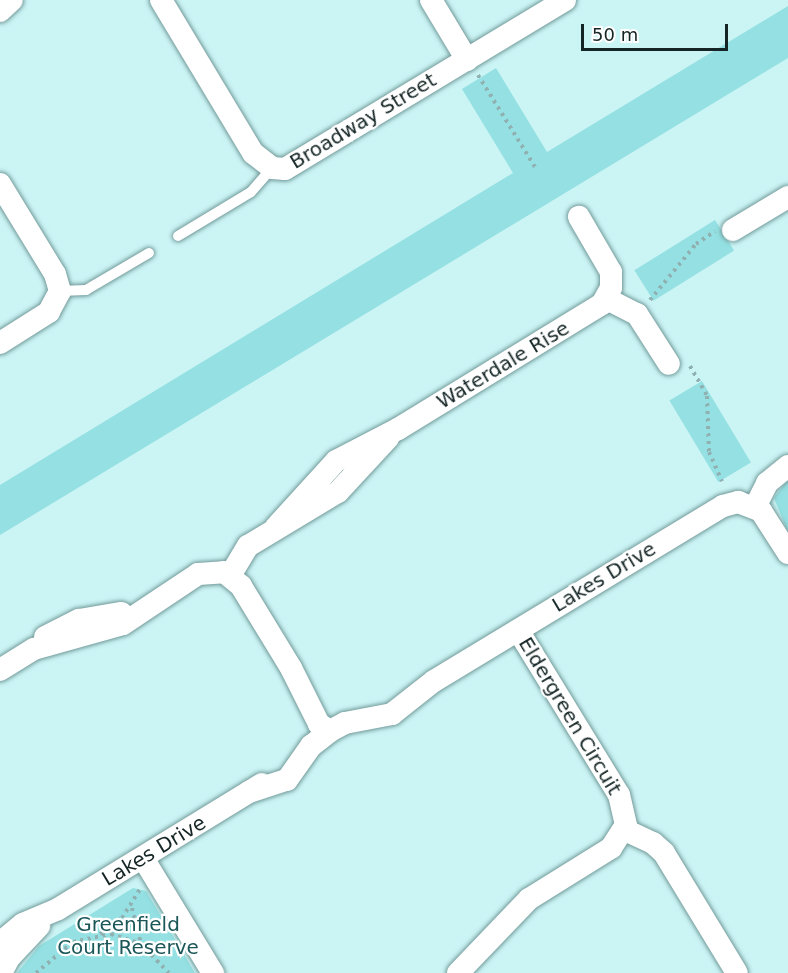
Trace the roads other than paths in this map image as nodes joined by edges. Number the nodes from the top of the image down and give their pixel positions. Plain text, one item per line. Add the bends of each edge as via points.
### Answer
1 (12, 0) edge
2 (161, 0) edge
3 (431, 0) edge
4 (565, 0) edge
5 (0, 11) edge
6 (472, 67) junction
7 (272, 168) junction
8 (0, 184) edge
9 (788, 197) edge
10 (579, 217) dead end
11 (733, 230) road end
12 (178, 236) dead end
13 (149, 253) dead end
14 (60, 291) junction
15 (607, 299) junction
16 (0, 343) edge
17 (677, 361) road end
18 (788, 466) edge
19 (755, 507) junction
20 (788, 553) edge
21 (231, 574) junction
22 (518, 630) junction
23 (0, 670) edge
24 (326, 724) junction
25 (625, 830) junction
26 (143, 858) junction
27 (58, 909) junction
28 (0, 943) edge
29 (0, 972) edge
30 (213, 973) edge
31 (458, 973) edge
32 (737, 973) edge

1 - 5 street
2 - 7 street, Broadway Street via 253,153
3 - 6 street
4 - 6 street, Broadway Street
6 - 7 street, Broadway Street via 297,164 285,169
7 - 12 lane via 251,192
8 - 14 street via 55,274
9 - 11 street
10 - 15 street via 611,272
13 - 14 lane via 86,290
14 - 16 street via 49,312
15 - 17 street via 637,314
15 - 21 street, Waterdale Rise via 398,429 338,492 276,527 242,552
18 - 19 street via 767,483
19 - 20 street
19 - 22 street, Lakes Drive via 738,502 723,506
21 - 23 street via 206,571 109,630 34,649
21 - 24 street
22 - 24 street, Lakes Drive via 392,714
22 - 25 street, Eldergreen Circuit via 619,795 626,812
24 - 26 street, Lakes Drive via 286,780 249,792
25 - 31 street via 611,848 529,899
25 - 32 street via 653,843 664,853
26 - 27 street, Lakes Drive
26 - 30 street
27 - 28 street, Lakes Drive via 23,924
27 - 29 street, Lakes Drive via 21,943

